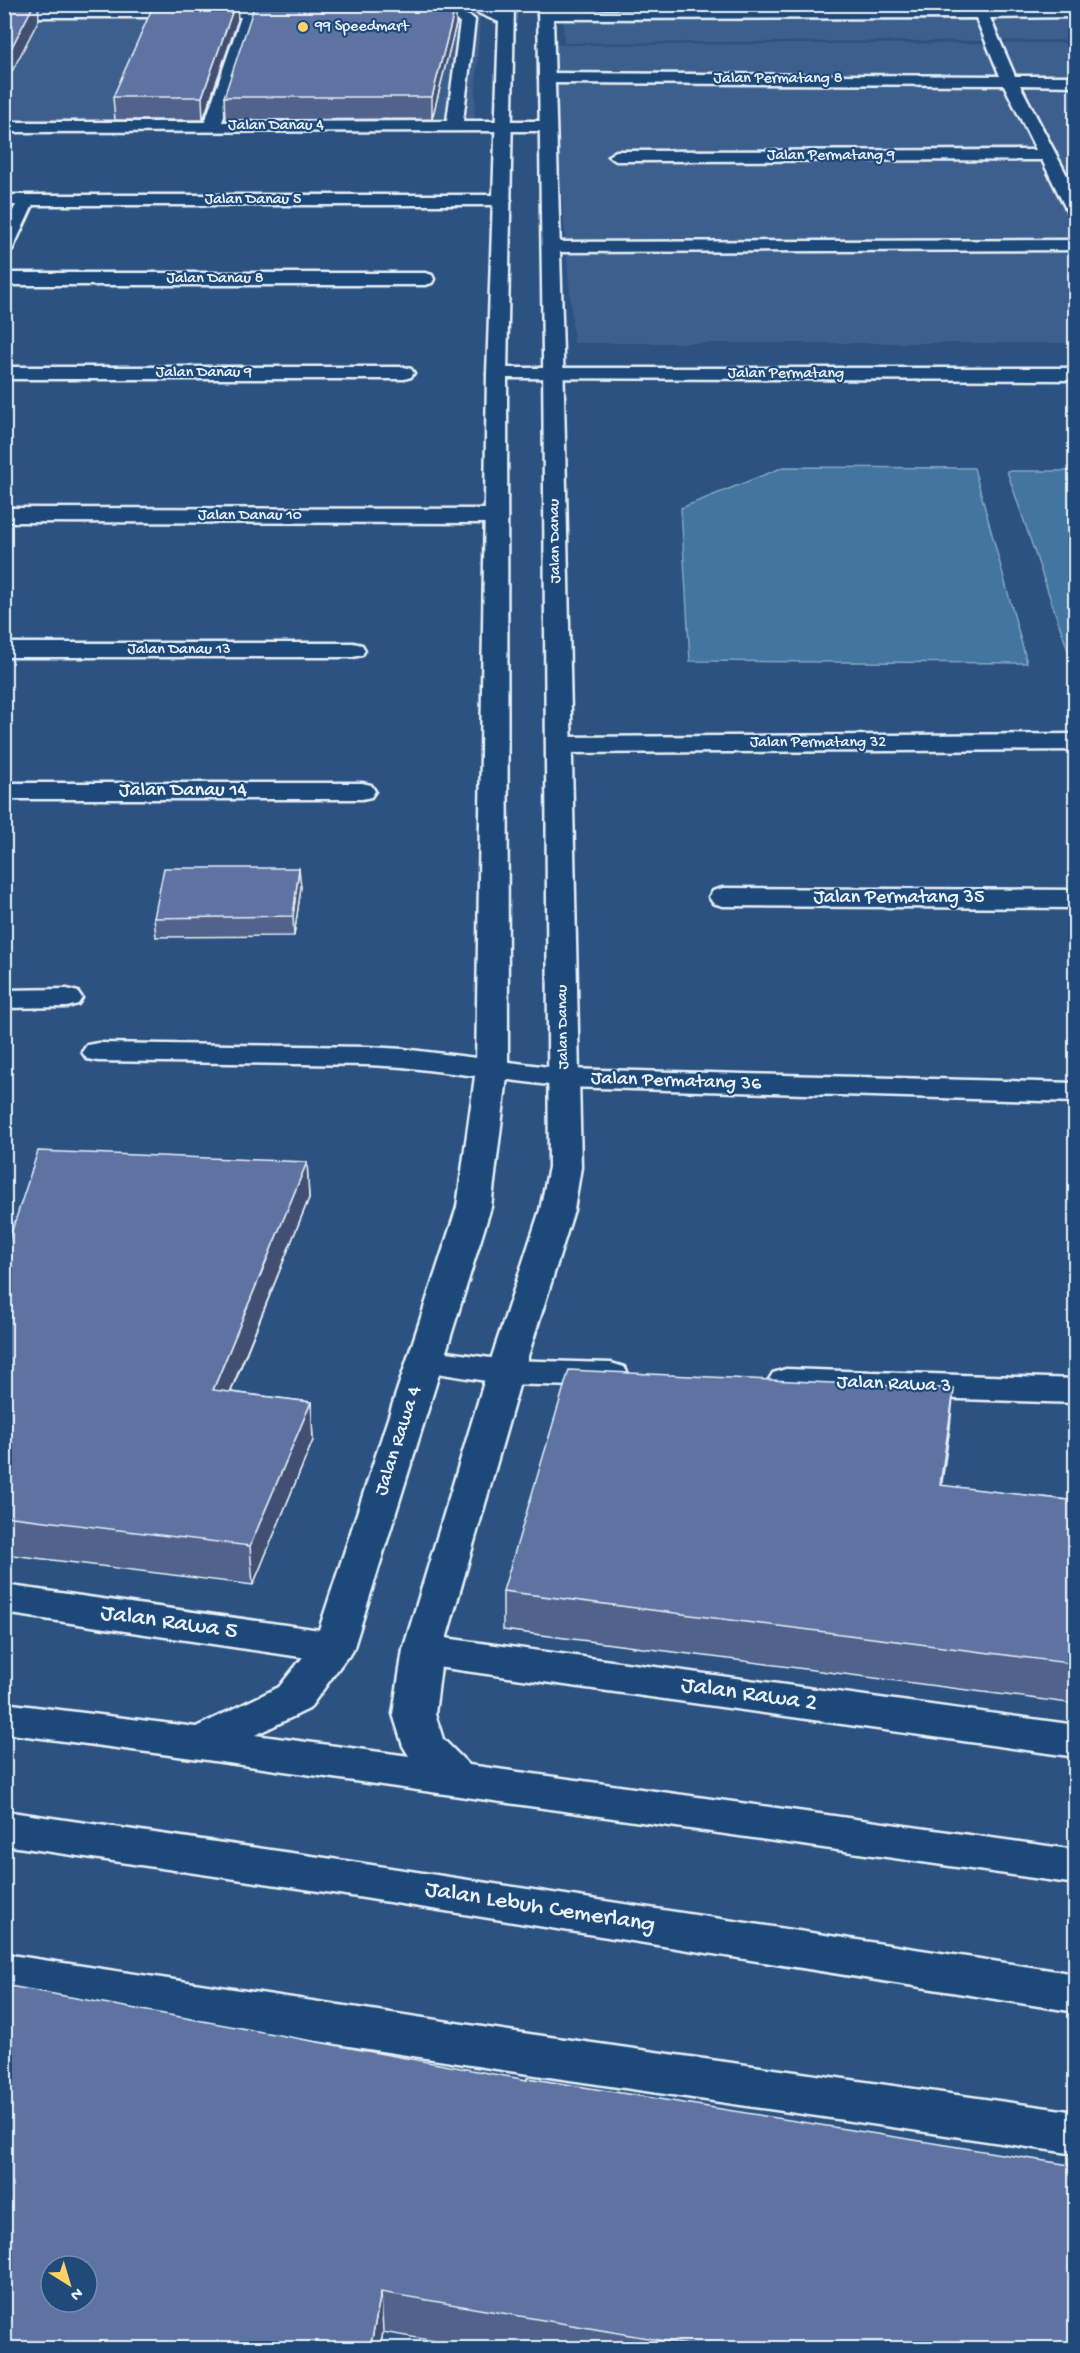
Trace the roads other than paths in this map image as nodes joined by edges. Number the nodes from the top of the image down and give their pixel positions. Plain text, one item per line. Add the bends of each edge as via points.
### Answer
1 (464, 4) edge
2 (594, 4) edge
3 (979, 9) edge
4 (545, 10) edge
5 (507, 12) edge
6 (4, 13) edge
7 (250, 13) junction
8 (1076, 13) edge
9 (308, 14) edge
10 (401, 14) edge
11 (547, 78) junction
12 (1008, 80) junction
13 (1068, 81) edge
14 (1071, 98) dead end
15 (212, 126) junction
16 (454, 126) junction
17 (504, 126) junction
18 (548, 126) junction
19 (4, 127) edge
20 (1047, 155) junction
21 (616, 156) dead end
22 (4, 200) edge
23 (27, 200) junction
24 (502, 200) junction
25 (1076, 211) edge
26 (1076, 245) edge
27 (550, 247) junction
28 (4, 248) edge
29 (4, 279) edge
30 (425, 279) dead end
31 (577, 353) dead end
32 (497, 363) junction
33 (553, 363) junction
34 (4, 373) edge
35 (404, 373) dead end
36 (1076, 374) edge
37 (4, 515) edge
38 (496, 516) junction
39 (4, 650) edge
40 (353, 650) dead end
41 (1076, 742) edge
42 (560, 745) junction
43 (4, 791) edge
44 (362, 791) dead end
45 (723, 897) dead end
46 (1076, 899) edge
47 (67, 998) dead end
48 (4, 999) edge
49 (98, 1052) dead end
50 (492, 1070) junction
51 (565, 1078) junction
52 (1076, 1093) edge
53 (425, 1361) junction
54 (505, 1372) junction
55 (647, 1377) edge
56 (754, 1380) edge
57 (1076, 1391) edge
58 (4, 1599) edge
59 (334, 1647) junction
60 (423, 1650) junction
61 (4, 1718) edge
62 (1076, 1741) edge
63 (200, 1743) junction
64 (457, 1779) junction
65 (4, 1828) edge
66 (1076, 1867) edge
67 (4, 1973) edge
68 (1076, 1992) edge
69 (1076, 2133) edge

1 - 5 street
2 - 4 street
3 - 4 street
3 - 8 street
3 - 12 street
4 - 11 street, Jalan Danau
5 - 17 street
6 - 7 street
7 - 9 street
7 - 15 street
10 - 16 street via 445,14 468,20
11 - 12 street, Jalan Permatang 8
11 - 18 street, Jalan Danau
12 - 13 street, Jalan Permatang 8
12 - 20 street
13 - 14 street
15 - 16 street, Jalan Danau 4
15 - 19 street, Jalan Danau 4
16 - 17 street, Jalan Danau 4
17 - 18 street, Jalan Danau 4
17 - 24 street
18 - 27 street, Jalan Danau
20 - 21 street, Jalan Permatang 9
20 - 25 street
22 - 23 street, Jalan Danau 5
23 - 24 street, Jalan Danau 5
23 - 28 street
24 - 32 street
26 - 27 street
27 - 33 street, Jalan Danau
29 - 30 street, Jalan Danau 8
31 - 33 street, Jalan Permatang
32 - 33 street, Jalan Permatang
32 - 33 street, Jalan Permatang via 525,353
32 - 38 street
33 - 36 street, Jalan Permatang
33 - 42 street, Jalan Danau
34 - 35 street, Jalan Danau 9
37 - 38 street, Jalan Danau 10
38 - 50 street
39 - 40 street, Jalan Danau 13
41 - 42 street, Jalan Permatang 32
42 - 51 street, Jalan Danau
43 - 44 street, Jalan Danau 14
45 - 46 street, Jalan Permatang 35
47 - 48 street
49 - 50 street, Jalan Permatang 36 via 368,1056
50 - 51 street, Jalan Permatang 36
50 - 53 street, Jalan Rawa 4 via 474,1208
51 - 52 street, Jalan Permatang 36
51 - 54 street via 564,1167 557,1210
53 - 54 street
53 - 59 street, Jalan Rawa 4
54 - 55 street
54 - 60 street
56 - 57 street, Jalan Rawa 3
58 - 59 street, Jalan Rawa 5
59 - 63 street, Jalan Rawa 4 via 294,1698
60 - 62 street, Jalan Rawa 2
60 - 64 street via 414,1714 424,1746
61 - 63 street
63 - 64 street
64 - 66 street
65 - 68 street, Jalan Lebuh Cemerlang
67 - 69 street

